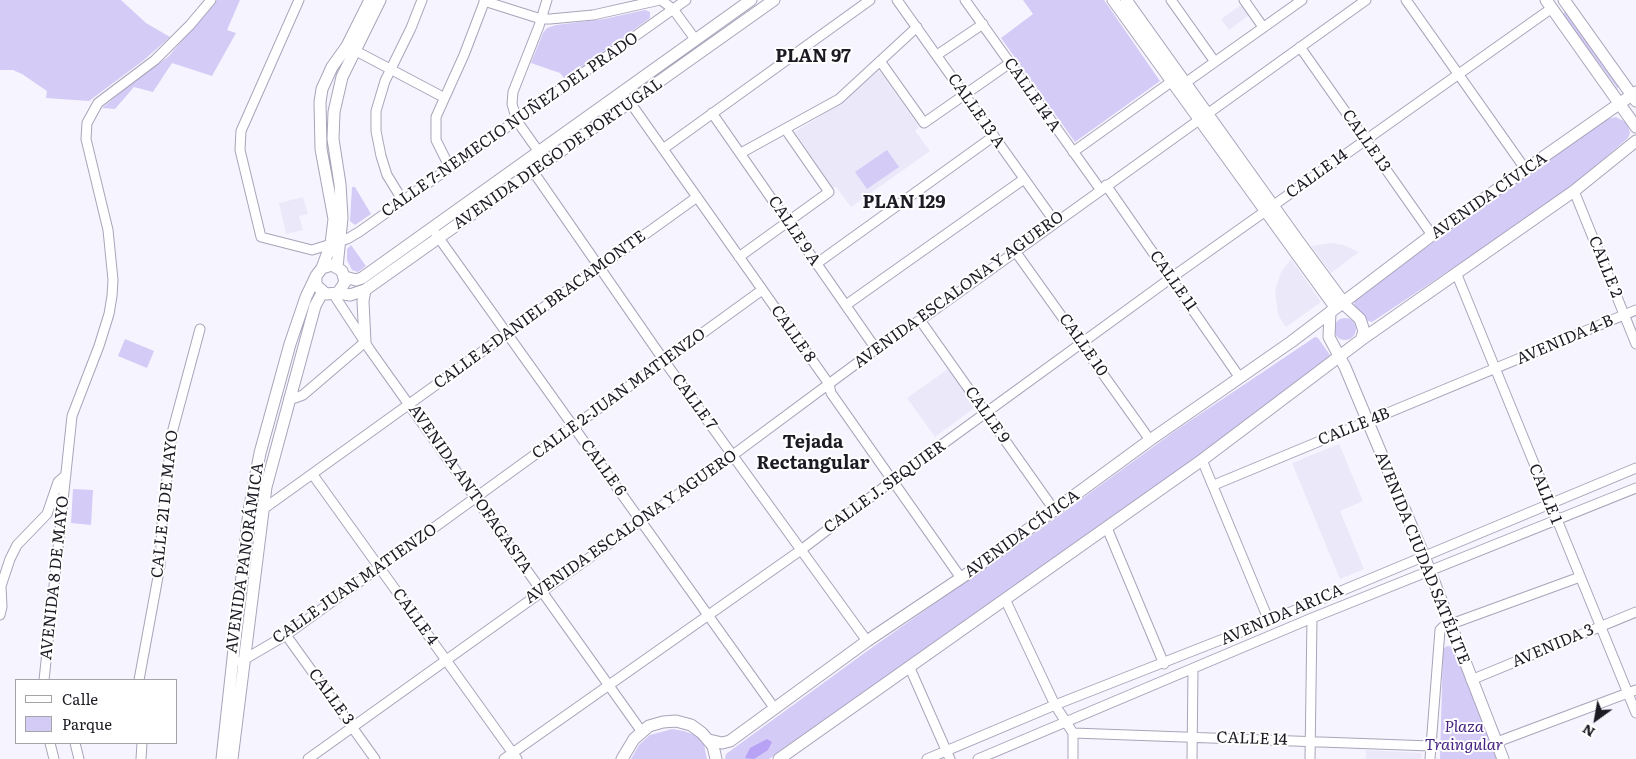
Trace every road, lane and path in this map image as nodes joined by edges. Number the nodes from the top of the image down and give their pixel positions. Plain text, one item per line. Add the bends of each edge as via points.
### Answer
1 (211, 0) edge
2 (299, 0) edge
3 (370, 0) edge
4 (380, 0) edge
5 (422, 0) edge
6 (546, 0) edge
7 (660, 0) edge
8 (686, 0) edge
9 (751, 0) edge
10 (870, 0) edge
11 (897, 0) edge
12 (966, 0) edge
13 (1113, 0) edge
14 (1126, 0) edge
15 (1171, 0) edge
16 (1244, 0) edge
17 (1302, 0) edge
18 (1366, 0) edge
19 (1406, 0) edge
20 (1564, 0) edge
21 (485, 1) edge
22 (772, 1) edge
23 (1549, 4) edge
24 (673, 9) junction
25 (541, 19) junction
26 (982, 24) junction
27 (917, 27) junction
28 (1263, 27) junction
29 (695, 39) junction
30 (1300, 47) junction
31 (356, 51) junction
32 (937, 55) junction
33 (880, 61) junction
34 (1215, 62) junction
35 (1010, 63) junction
36 (391, 69) junction
37 (1459, 74) junction
38 (1177, 85) junction
39 (622, 92) junction
40 (964, 95) junction
41 (1634, 96) edge
42 (443, 97) junction
43 (630, 103) junction
44 (1619, 104) junction
45 (712, 113) junction
46 (1202, 117) junction
47 (516, 121) junction
48 (1636, 127) edge
49 (786, 130) junction
50 (994, 136) junction
51 (1365, 140) junction
52 (1636, 141) edge
53 (663, 149) junction
54 (539, 151) junction
55 (1073, 152) junction
56 (741, 153) junction
57 (525, 161) junction
58 (546, 162) junction
59 (450, 168) junction
60 (1526, 170) junction
61 (533, 172) junction
62 (1024, 179) junction
63 (1103, 187) junction
64 (1574, 191) junction
65 (696, 197) junction
66 (403, 201) junction
67 (1269, 209) junction
68 (788, 222) junction
69 (1055, 222) junction
70 (432, 228) junction
71 (1432, 236) junction
72 (439, 238) junction
73 (336, 242) junction
74 (1016, 250) junction
75 (739, 257) junction
76 (816, 264) junction
77 (600, 266) junction
78 (337, 267) junction
79 (319, 272) junction
80 (1457, 275) junction
81 (345, 277) junction
82 (1171, 278) junction
83 (366, 290) junction
84 (762, 290) junction
85 (322, 293) junction
86 (336, 294) junction
87 (846, 305) junction
88 (1336, 307) junction
89 (1636, 310) edge
90 (1624, 315) junction
91 (920, 320) junction
92 (200, 329) dead end
93 (507, 334) junction
94 (1361, 340) junction
95 (365, 342) junction
96 (1082, 344) junction
97 (1636, 344) edge
98 (876, 349) junction
99 (1340, 357) junction
100 (665, 362) junction
101 (1494, 370) junction
102 (1240, 378) junction
103 (829, 384) junction
104 (289, 398) junction
105 (409, 404) junction
106 (986, 414) junction
107 (1367, 421) junction
108 (574, 427) junction
109 (266, 430) junction
110 (279, 433) junction
111 (1150, 440) junction
112 (733, 455) junction
113 (1202, 460) junction
114 (1636, 468) edge
115 (66, 475) junction
116 (313, 475) junction
117 (892, 481) junction
118 (1214, 485) junction
119 (1636, 488) edge
120 (476, 498) junction
121 (1549, 502) junction
122 (261, 510) junction
123 (249, 511) junction
124 (1055, 511) junction
125 (640, 520) junction
126 (1557, 522) junction
127 (1107, 528) junction
128 (800, 550) junction
129 (1424, 556) junction
130 (379, 567) junction
131 (1428, 572) junction
132 (1580, 577) junction
133 (961, 578) junction
134 (542, 590) junction
135 (1005, 598) junction
136 (1636, 612) edge
137 (0, 614) edge
138 (708, 614) junction
139 (1312, 618) junction
140 (1269, 621) junction
141 (1450, 625) junction
142 (1600, 626) junction
143 (286, 635) junction
144 (867, 641) junction
145 (446, 660) junction
146 (237, 662) junction
147 (1164, 664) junction
148 (909, 666) junction
149 (1193, 670) junction
150 (44, 679) edge
151 (139, 679) edge
152 (1471, 680) junction
153 (609, 685) junction
154 (1632, 692) edge
155 (1055, 705) junction
156 (775, 708) junction
157 (1636, 713) edge
158 (1066, 721) junction
159 (352, 727) junction
160 (642, 732) junction
161 (1073, 733) junction
162 (1193, 737) junction
163 (708, 740) junction
164 (1310, 741) junction
165 (1497, 742) junction
166 (50, 744) edge
167 (74, 744) edge
168 (142, 744) edge
169 (1431, 746) junction
170 (948, 755) edge
171 (515, 756) edge
172 (54, 759) edge
173 (79, 759) edge
174 (141, 759) edge
175 (222, 759) edge
176 (232, 759) edge
177 (308, 759) edge
178 (375, 759) edge
179 (504, 759) edge
180 (622, 759) edge
181 (716, 759) edge
182 (779, 759) edge
183 (927, 759) edge
184 (978, 759) edge
185 (1073, 759) edge
186 (1192, 759) edge
187 (1310, 759) edge
188 (1430, 759) edge
189 (1503, 759) edge

1 - 115 street, AVENIDA 8 DE MAYO via 155,60 98,103 87,122 86,139 108,230 113,280 107,322 72,416
2 - 73 street, CALLE 7-NEMECIO NUÑEZ DEL PRADO via 241,132 240,150 261,237 312,250
3 - 73 main road, AVENIDA PANORÁMICA via 347,46 332,67 320,102 321,149
4 - 31 main road, AVENIDA PANORÁMICA
5 - 36 street
6 - 25 street
7 - 24 street
7 - 25 street via 593,15
8 - 24 street, CALLE 7-NEMECIO NUÑEZ DEL PRADO
9 - 29 main road, AVENIDA DIEGO DE PORTUGAL
10 - 45 street
11 - 27 street, CALLE 13 A
12 - 26 street, CALLE 14 A
13 - 38 main road
14 - 38 main road
15 - 34 street
16 - 28 street
17 - 28 street
18 - 30 street, AVENIDA ESCALONA Y AGUERO
19 - 37 street
20 - 23 main road
20 - 41 main road
21 - 25 street
21 - 42 street
22 - 43 main road, AVENIDA DIEGO DE PORTUGAL
23 - 37 street, CALLE 14
23 - 44 main road
24 - 29 street
24 - 47 street, CALLE 7-NEMECIO NUÑEZ DEL PRADO
25 - 47 street via 513,92 512,109
26 - 32 street
26 - 35 street, CALLE 14 A
27 - 32 street, CALLE 13 A
27 - 33 street
28 - 34 street
29 - 39 main road, AVENIDA DIEGO DE PORTUGAL
30 - 46 street, AVENIDA ESCALONA Y AGUERO
30 - 51 street, CALLE 13
31 - 36 street
31 - 73 main road, AVENIDA PANORÁMICA via 342,77 334,112 333,139 341,192
32 - 40 street, CALLE 13 A
33 - 40 street via 924,123
33 - 49 street via 839,99
34 - 38 street
35 - 40 street
35 - 55 street, CALLE 14 A
36 - 42 street
36 - 66 street via 379,95 376,131 387,175
37 - 51 street, CALLE 14
37 - 60 street
38 - 46 main road
38 - 55 street
39 - 43 street, CALLE 8
39 - 54 main road, AVENIDA DIEGO DE PORTUGAL
40 - 50 street, CALLE 13 A
41 - 44 main road, AVENIDA CÍVICA
42 - 59 street via 435,128 439,147
43 - 53 street, CALLE 8
43 - 58 main road, AVENIDA DIEGO DE PORTUGAL
44 - 48 main road
44 - 60 main road, AVENIDA CÍVICA
45 - 53 street
45 - 56 street, CALLE 9 A
46 - 63 street, AVENIDA ESCALONA Y AGUERO
46 - 67 main road
47 - 54 street
47 - 59 street, CALLE 7-NEMECIO NUÑEZ DEL PRADO
49 - 56 street
49 - 68 street via 829,192
50 - 62 street, CALLE 13 A
50 - 76 street
51 - 67 street, CALLE 14
51 - 71 street, CALLE 13
52 - 64 main road
53 - 65 street, CALLE 8
54 - 57 main road, AVENIDA DIEGO DE PORTUGAL
54 - 58 street
55 - 63 street, CALLE 14 A
56 - 68 street, CALLE 9 A
57 - 61 street, CALLE 7
57 - 70 main road, AVENIDA DIEGO DE PORTUGAL
58 - 61 main road, AVENIDA DIEGO DE PORTUGAL
59 - 66 street, CALLE 7-NEMECIO NUÑEZ DEL PRADO
60 - 71 main road, AVENIDA CÍVICA
61 - 72 main road, AVENIDA DIEGO DE PORTUGAL
61 - 77 street, CALLE 7
62 - 69 street, CALLE 13 A
62 - 87 street
63 - 69 street, AVENIDA ESCALONA Y AGUERO
63 - 82 street, CALLE 11
64 - 80 main road
64 - 90 street, CALLE 2
65 - 75 street, CALLE 8
65 - 77 street, CALLE 4-DANIEL BRACAMONTE
66 - 73 street, CALLE 7-NEMECIO NUÑEZ DEL PRADO via 354,235
67 - 82 street, CALLE J. SEQUIER
67 - 88 main road
68 - 75 street
68 - 76 street, CALLE 9 A
69 - 74 street, AVENIDA ESCALONA Y AGUERO
70 - 72 street, CALLE 6
70 - 81 main road, AVENIDA DIEGO DE PORTUGAL via 362,278
71 - 88 main road, AVENIDA CÍVICA
72 - 83 main road, AVENIDA DIEGO DE PORTUGAL
72 - 93 street, CALLE 6
73 - 78 main road, AVENIDA PANORÁMICA
73 - 79 main road, AVENIDA PANORÁMICA
74 - 91 street, AVENIDA ESCALONA Y AGUERO
74 - 96 street, CALLE 10
75 - 84 street, CALLE 8
76 - 87 street, CALLE 9 A
77 - 93 street, CALLE 4-DANIEL BRACAMONTE
77 - 100 street, CALLE 7
78 - 79 main road
78 - 81 main road
79 - 85 main road via 316,285
79 - 109 main road, AVENIDA PANORÁMICA via 306,297 290,344
80 - 94 main road
80 - 101 street, CALLE 1
81 - 86 main road via 344,286
82 - 96 street, CALLE J. SEQUIER
82 - 102 street, CALLE 11
83 - 86 main road, AVENIDA DIEGO DE PORTUGAL via 350,295
83 - 95 main road via 363,301
84 - 100 street, CALLE 2-JUAN MATIENZO
84 - 103 street, CALLE 8
85 - 86 main road
85 - 104 main road, AVENIDA PANORÁMICA via 316,303
86 - 95 street, AVENIDA ANTOFAGASTA
87 - 98 street, CALLE 9 A
88 - 94 main road via 1363,325
88 - 99 main road, AVENIDA CIUDAD SATÉLITE via 1329,337
88 - 102 main road, AVENIDA CÍVICA
89 - 90 street, AVENIDA 4-B
90 - 97 street, CALLE 2
90 - 101 street, AVENIDA 4-B
91 - 98 street, AVENIDA ESCALONA Y AGUERO
91 - 106 street, CALLE 9
92 - 151 street, CALLE 21 DE MAYO via 172,433 160,566
93 - 105 street, CALLE 4-DANIEL BRACAMONTE
93 - 108 street, CALLE 6
94 - 99 main road
95 - 104 street via 303,395
95 - 105 street, AVENIDA ANTOFAGASTA
96 - 106 street, CALLE J. SEQUIER
96 - 111 street, CALLE 10
98 - 103 street, AVENIDA ESCALONA Y AGUERO
99 - 107 main road, AVENIDA CIUDAD SATÉLITE
99 - 113 main road
100 - 108 street, CALLE 2-JUAN MATIENZO
100 - 112 street, CALLE 7
101 - 107 street, CALLE 4B
101 - 121 street, CALLE 1
102 - 111 main road, AVENIDA CÍVICA
103 - 112 street, AVENIDA ESCALONA Y AGUERO
103 - 117 street, CALLE 8 via 831,393
104 - 110 main road, AVENIDA PANORÁMICA
105 - 116 street, CALLE 4-DANIEL BRACAMONTE
105 - 120 street, AVENIDA ANTOFAGASTA
106 - 117 street, CALLE J. SEQUIER
106 - 124 street, CALLE 9
107 - 118 street, CALLE 4B
107 - 129 main road, AVENIDA CIUDAD SATÉLITE
108 - 120 street, CALLE 2-JUAN MATIENZO
108 - 125 street, CALLE 6
109 - 110 main road
109 - 123 main road, AVENIDA PANORÁMICA
110 - 122 main road, AVENIDA PANORÁMICA
111 - 124 main road, AVENIDA CÍVICA
112 - 125 street, AVENIDA ESCALONA Y AGUERO
112 - 128 street, CALLE 7
113 - 118 street
113 - 127 main road
114 - 121 street, AVENIDA ARICA
115 - 137 street via 58,482 47,514 17,546 10,559 0,586
115 - 150 street, AVENIDA 8 DE MAYO
116 - 122 street, CALLE 4-DANIEL BRACAMONTE
116 - 130 street, CALLE 4
117 - 128 street, CALLE J. SEQUIER
117 - 133 street, CALLE 8
118 - 140 street
119 - 126 street, AVENIDA ARICA
120 - 130 street, CALLE JUAN MATIENZO
120 - 134 street, AVENIDA ANTOFAGASTA
121 - 126 street, CALLE 1
121 - 129 street, AVENIDA ARICA
122 - 123 street
122 - 146 main road, AVENIDA PANORÁMICA
123 - 146 main road, AVENIDA PANORÁMICA
124 - 133 main road, AVENIDA CÍVICA
125 - 134 street, AVENIDA ESCALONA Y AGUERO
125 - 138 street, CALLE 6
126 - 131 street, AVENIDA ARICA
126 - 132 street, CALLE 1
127 - 135 main road
127 - 147 street
128 - 138 street, CALLE J. SEQUIER
128 - 144 street, CALLE 7
129 - 131 main road, AVENIDA CIUDAD SATÉLITE
129 - 140 street, AVENIDA ARICA
130 - 143 street, CALLE JUAN MATIENZO
130 - 145 street, CALLE 4
131 - 139 street, AVENIDA ARICA
131 - 141 main road, AVENIDA CIUDAD SATÉLITE
132 - 141 street
132 - 142 street, CALLE 1
133 - 144 main road, AVENIDA CÍVICA
134 - 145 street, AVENIDA ESCALONA Y AGUERO
134 - 153 street, AVENIDA ANTOFAGASTA
135 - 148 main road
135 - 155 street
136 - 142 street, AVENIDA 3
138 - 153 street, CALLE J. SEQUIER
138 - 156 street, CALLE 6
139 - 149 street, AVENIDA ARICA
139 - 164 street
140 - 147 street, AVENIDA ARICA
141 - 152 main road, AVENIDA CIUDAD SATÉLITE
141 - 169 street via 1438,635
142 - 152 street, AVENIDA 3
142 - 154 street, CALLE 1
143 - 146 street, CALLE JUAN MATIENZO
143 - 159 street, CALLE 3
144 - 156 main road, AVENIDA CÍVICA
145 - 159 street, AVENIDA ESCALONA Y AGUERO
145 - 171 street, CALLE 4
146 - 175 main road, AVENIDA PANORÁMICA
146 - 176 main road, AVENIDA PANORÁMICA
147 - 155 street, AVENIDA ARICA
148 - 170 street
148 - 182 main road
149 - 158 street, AVENIDA ARICA
149 - 162 street
152 - 165 main road, AVENIDA CIUDAD SATÉLITE
153 - 160 street, AVENIDA ANTOFAGASTA
153 - 171 street, CALLE J. SEQUIER
154 - 157 street, CALLE 1
154 - 165 street
155 - 158 street
155 - 170 street, AVENIDA ARICA
156 - 163 main road, AVENIDA CÍVICA via 730,741
158 - 161 street
158 - 184 street, AVENIDA ARICA
159 - 177 street, AVENIDA ESCALONA Y AGUERO
159 - 178 street, CALLE 3
160 - 163 main road via 663,722 676,721 691,725
160 - 180 main road
161 - 162 street, CALLE 14
161 - 185 street
162 - 164 street, CALLE 14
162 - 186 street
163 - 181 main road
164 - 169 street, CALLE 14
164 - 187 street
165 - 189 main road, AVENIDA CIUDAD SATÉLITE
166 - 172 street
167 - 173 street
168 - 174 street
169 - 188 street
170 - 183 street, AVENIDA ARICA
171 - 179 street, CALLE J. SEQUIER

